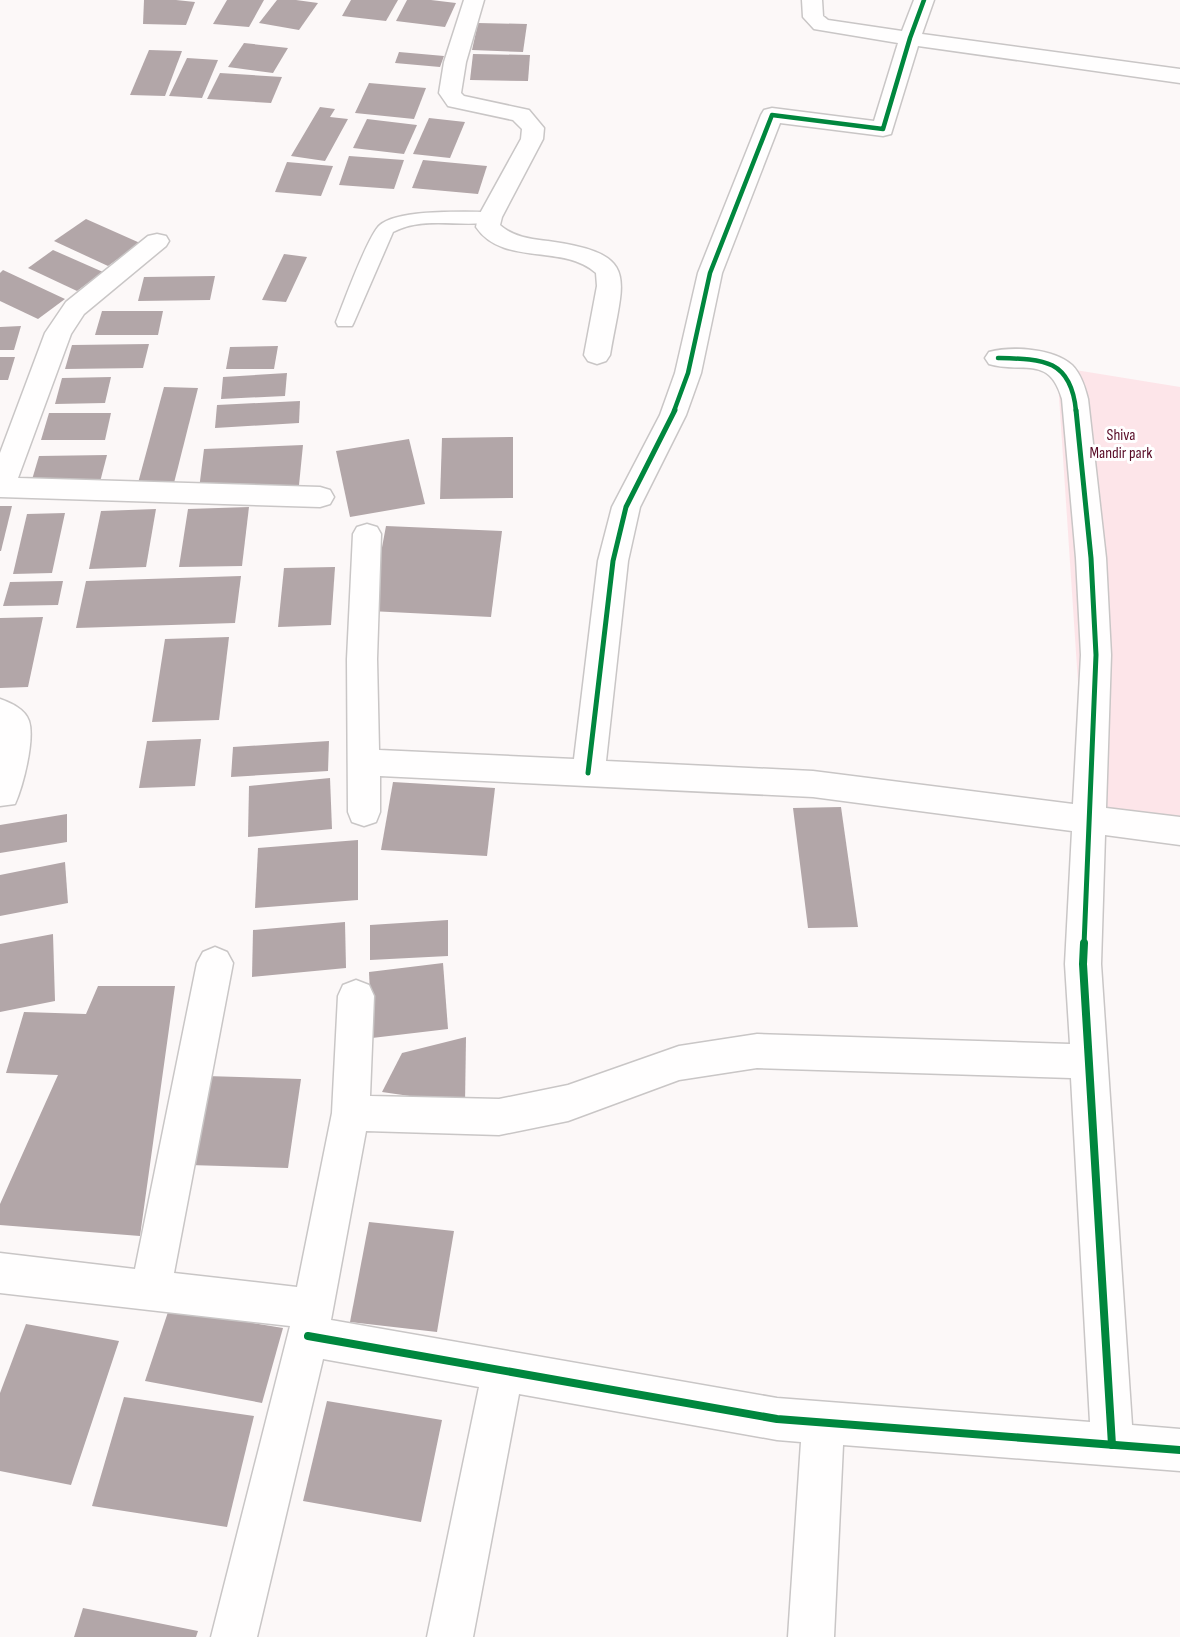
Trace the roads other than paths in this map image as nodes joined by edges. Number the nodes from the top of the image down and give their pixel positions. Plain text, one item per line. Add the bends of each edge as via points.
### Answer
1 (474, 0) edge
2 (812, 0) edge
3 (924, 0) edge
4 (910, 38) junction
5 (1180, 76) edge
6 (490, 217) junction
7 (157, 241) dead end
8 (345, 322) dead end
9 (597, 355) dead end
10 (998, 358) dead end
11 (1, 487) edge
12 (320, 497) dead end
13 (367, 534) dead end
14 (0, 712) edge
15 (362, 762) junction
16 (588, 773) junction
17 (3, 794) dead end
18 (364, 812) dead end
19 (1087, 818) junction
20 (1180, 831) edge
21 (215, 963) dead end
22 (356, 996) dead end
23 (1090, 1062) junction
24 (351, 1113) junction
25 (0, 1273) edge
26 (151, 1291) junction
27 (310, 1322) junction
28 (503, 1370) junction
29 (824, 1423) junction
30 (1112, 1445) junction
31 (1180, 1450) edge
32 (234, 1637) edge
33 (450, 1637) edge
34 (811, 1637) edge

1 - 6 street via 450,93 456,101 521,115 533,128 532,139
2 - 4 street via 813,17 821,25
3 - 4 street
4 - 5 street
4 - 16 street via 883,129 772,115 710,273 688,373 673,415 626,507 613,561
6 - 8 lane via 419,220 387,228
6 - 9 street via 488,227 494,236 596,260 608,271
7 - 11 street via 75,308 58,333
10 - 19 street via 1037,360 1057,367 1069,380 1075,399 1096,655
11 - 12 street
13 - 15 street
14 - 17 street via 14,723 13,753
15 - 16 street
15 - 18 street
16 - 19 street via 813,784
19 - 20 street
19 - 23 street via 1083,964
21 - 26 street
22 - 24 street
23 - 24 street via 757,1051 679,1063 568,1103 499,1117
23 - 30 street
24 - 27 street
25 - 26 street
26 - 27 street
27 - 28 street
27 - 32 street
28 - 29 street via 777,1419
28 - 33 street
29 - 30 street
29 - 34 street
30 - 31 street

